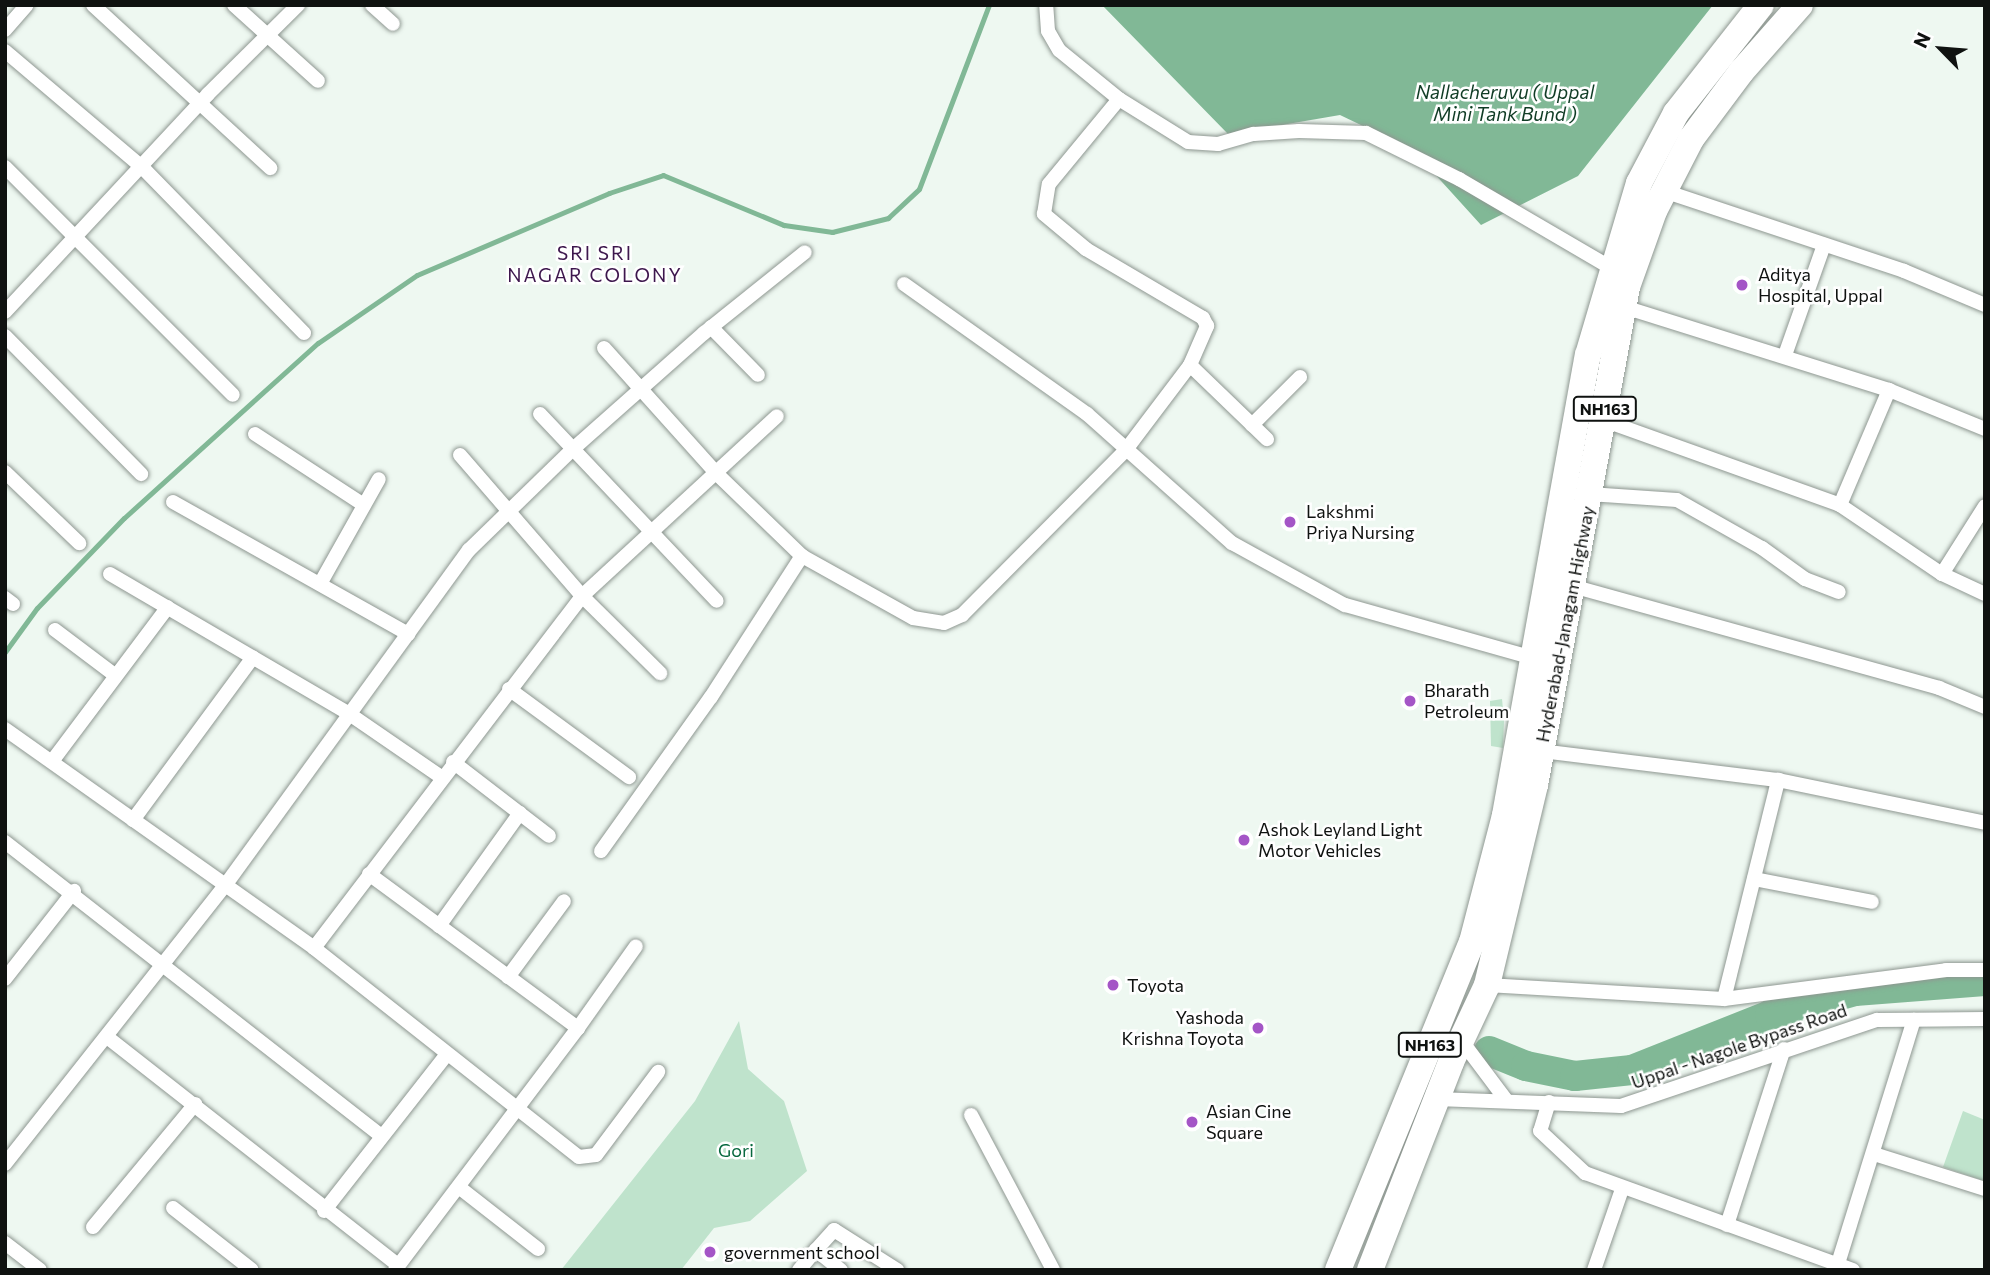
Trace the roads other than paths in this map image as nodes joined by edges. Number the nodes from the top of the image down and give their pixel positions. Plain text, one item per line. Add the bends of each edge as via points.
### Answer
1 (27, 5) edge
2 (93, 5) edge
3 (234, 5) edge
4 (298, 5) edge
5 (372, 5) edge
6 (1046, 5) edge
7 (1761, 5) edge
8 (1800, 5) edge
9 (393, 24) dead end
10 (5, 30) edge
11 (266, 34) junction
12 (5, 51) edge
13 (318, 81) dead end
14 (1119, 99) junction
15 (200, 103) junction
16 (5, 167) edge
17 (142, 167) junction
18 (270, 168) dead end
19 (1664, 191) junction
20 (76, 235) junction
21 (1824, 245) junction
22 (805, 253) dead end
23 (1621, 273) junction
24 (904, 284) dead end
25 (1985, 305) edge
26 (1624, 307) junction
27 (5, 312) edge
28 (711, 327) junction
29 (304, 333) dead end
30 (5, 336) edge
31 (604, 348) dead end
32 (1785, 355) junction
33 (1190, 365) junction
34 (758, 375) dead end
35 (1300, 377) dead end
36 (640, 390) junction
37 (1889, 390) junction
38 (233, 395) dead end
39 (540, 414) dead end
40 (777, 416) dead end
41 (1603, 420) junction
42 (1252, 425) junction
43 (1985, 429) edge
44 (255, 434) dead end
45 (1267, 439) dead end
46 (574, 448) junction
47 (1125, 450) junction
48 (460, 455) dead end
49 (5, 472) edge
50 (716, 472) junction
51 (141, 474) dead end
52 (379, 479) dead end
53 (1589, 494) junction
54 (173, 502) dead end
55 (364, 505) junction
56 (1840, 505) junction
57 (1985, 506) edge
58 (510, 510) junction
59 (651, 534) junction
60 (79, 543) dead end
61 (802, 556) junction
62 (110, 574) dead end
63 (1942, 574) junction
64 (320, 584) junction
65 (1572, 586) junction
66 (1839, 592) dead end
67 (1985, 594) edge
68 (582, 596) junction
69 (717, 601) dead end
70 (168, 607) junction
71 (55, 630) dead end
72 (408, 634) junction
73 (253, 657) junction
74 (1533, 657) junction
75 (660, 673) dead end
76 (116, 676) junction
77 (509, 689) junction
78 (1985, 707) edge
79 (348, 713) junction
80 (5, 729) edge
81 (1541, 751) junction
82 (53, 760) junction
83 (453, 761) junction
84 (441, 777) junction
85 (629, 777) dead end
86 (1778, 780) junction
87 (520, 813) junction
88 (133, 820) junction
89 (1985, 822) edge
90 (548, 836) dead end
91 (5, 842) edge
92 (601, 850) dead end
93 (369, 874) junction
94 (1754, 879) junction
95 (224, 887) junction
96 (74, 891) junction
97 (564, 901) dead end
98 (1872, 902) dead end
99 (439, 926) junction
100 (636, 946) dead end
101 (314, 948) junction
102 (163, 964) junction
103 (1985, 970) edge
104 (508, 977) junction
105 (5, 979) edge
106 (1487, 985) junction
107 (1724, 999) junction
108 (1985, 1018) edge
109 (1914, 1020) junction
110 (578, 1028) junction
111 (107, 1037) junction
112 (1461, 1040) junction
113 (1784, 1049) junction
114 (447, 1054) junction
115 (658, 1072) dead end
116 (1437, 1098) junction
117 (1506, 1100) junction
118 (1549, 1102) junction
119 (195, 1104) junction
120 (518, 1110) junction
121 (971, 1115) dead end
122 (380, 1135) junction
123 (1874, 1154) junction
124 (5, 1164) edge
125 (460, 1188) junction
126 (1622, 1189) junction
127 (1985, 1189) edge
128 (173, 1208) dead end
129 (324, 1211) junction
130 (1727, 1225) junction
131 (93, 1227) dead end
132 (5, 1243) edge
133 (538, 1249) dead end
134 (816, 1250) junction
135 (396, 1267) edge
136 (1837, 1267) edge
137 (40, 1270) edge
138 (252, 1270) edge
139 (799, 1270) edge
140 (841, 1270) edge
141 (897, 1270) edge
142 (1053, 1270) edge
143 (1338, 1270) edge
144 (1370, 1270) edge
145 (1594, 1270) edge
146 (1853, 1270) edge

1 - 10 street
2 - 15 street
3 - 11 street
4 - 11 street
5 - 9 street
6 - 14 street via 1048,31 1059,50
7 - 23 highway, Hyderabad-Janagam Highway / NH163 via 1676,113 1639,183
8 - 19 highway, Hyderabad-Janagam Highway / NH163 via 1690,139
11 - 13 street
11 - 15 street
12 - 17 street
14 - 23 street via 1188,142 1218,144 1254,134 1299,131 1366,133 1459,179
14 - 33 street via 1049,184 1044,214 1086,249 1203,318 1207,326 1203,341
15 - 17 street
15 - 18 street
16 - 20 street
17 - 20 street
17 - 29 street
19 - 21 street
19 - 23 highway, Hyderabad-Janagam Highway / NH163
20 - 27 street
20 - 38 street
21 - 25 street
21 - 32 street
22 - 28 street
23 - 26 highway, Hyderabad-Janagam Highway / NH163
23 - 74 highway, Hyderabad-Janagam Highway / NH163 via 1588,355
24 - 47 street via 1058,392
26 - 32 street
26 - 41 highway, Hyderabad-Janagam Highway / NH163
28 - 34 street
28 - 36 street
30 - 51 street
31 - 36 street
32 - 37 street
33 - 42 street
33 - 47 street
35 - 42 street
36 - 46 street
36 - 50 street
37 - 43 street
37 - 56 street
39 - 46 street
40 - 50 street
41 - 53 highway, Hyderabad-Janagam Highway / NH163
41 - 56 street
42 - 45 street
44 - 55 street
46 - 58 street
46 - 59 street
47 - 61 street via 980,601 944,623 913,618
47 - 74 street via 1232,543 1345,605
48 - 58 street
49 - 60 street
50 - 59 street
50 - 61 street
52 - 55 street
53 - 65 highway, Hyderabad-Janagam Highway / NH163
53 - 66 street via 1677,500 1762,548 1805,579
54 - 64 street
55 - 64 street
56 - 63 street
57 - 63 street
58 - 68 street
58 - 72 street via 469,550
59 - 68 street
59 - 69 street
61 - 92 street via 711,697
62 - 70 street
63 - 67 street
64 - 72 street
65 - 78 street via 1939,688
65 - 81 highway, Hyderabad-Janagam Highway / NH163
68 - 75 street
68 - 77 street
70 - 73 street
70 - 76 street
71 - 76 street
72 - 79 street
73 - 79 street
73 - 88 street
74 - 143 highway, Hyderabad-Janagam Highway / NH163 via 1505,815 1472,942
76 - 82 street
77 - 83 street
77 - 85 street
79 - 84 street
79 - 95 street
80 - 82 street
81 - 86 street
81 - 106 highway, Hyderabad-Janagam Highway / NH163 via 1520,860
82 - 88 street
83 - 84 street
83 - 87 street
84 - 93 street
86 - 89 street
86 - 94 street
87 - 90 street
87 - 99 street
88 - 95 street
91 - 96 street
93 - 99 street
93 - 101 street
94 - 98 street
94 - 107 street
95 - 101 street
95 - 102 street
96 - 102 street
96 - 105 street
97 - 104 street
99 - 104 street
100 - 110 street
101 - 114 street
102 - 111 street
102 - 122 street
103 - 107 street via 1946,970
104 - 110 street
106 - 107 street
106 - 112 highway, Hyderabad-Janagam Highway / NH163
108 - 109 street, Uppal - Nagole Bypass Road
109 - 113 street, Uppal - Nagole Bypass Road via 1877,1020
109 - 123 street
110 - 120 street
111 - 119 street
111 - 124 street
112 - 116 highway, Hyderabad-Janagam Highway / NH163
112 - 117 street
113 - 118 street, Uppal - Nagole Bypass Road via 1620,1106 1586,1108
113 - 130 street
114 - 120 street
114 - 122 street
115 - 120 street via 596,1155 589,1158 574,1153
116 - 117 street, Uppal - Nagole Bypass Road
116 - 144 highway, Hyderabad-Janagam Highway / NH163
117 - 118 street, Uppal - Nagole Bypass Road
118 - 126 street via 1540,1131 1585,1173
119 - 129 street
119 - 131 street
120 - 125 street
121 - 142 street
122 - 129 street
123 - 127 street
123 - 136 street
125 - 133 street
125 - 135 street
126 - 130 street
126 - 145 street
128 - 138 street
129 - 135 street
130 - 136 street
132 - 137 street
134 - 139 street
134 - 140 street
134 - 141 street via 834,1230
136 - 146 street

